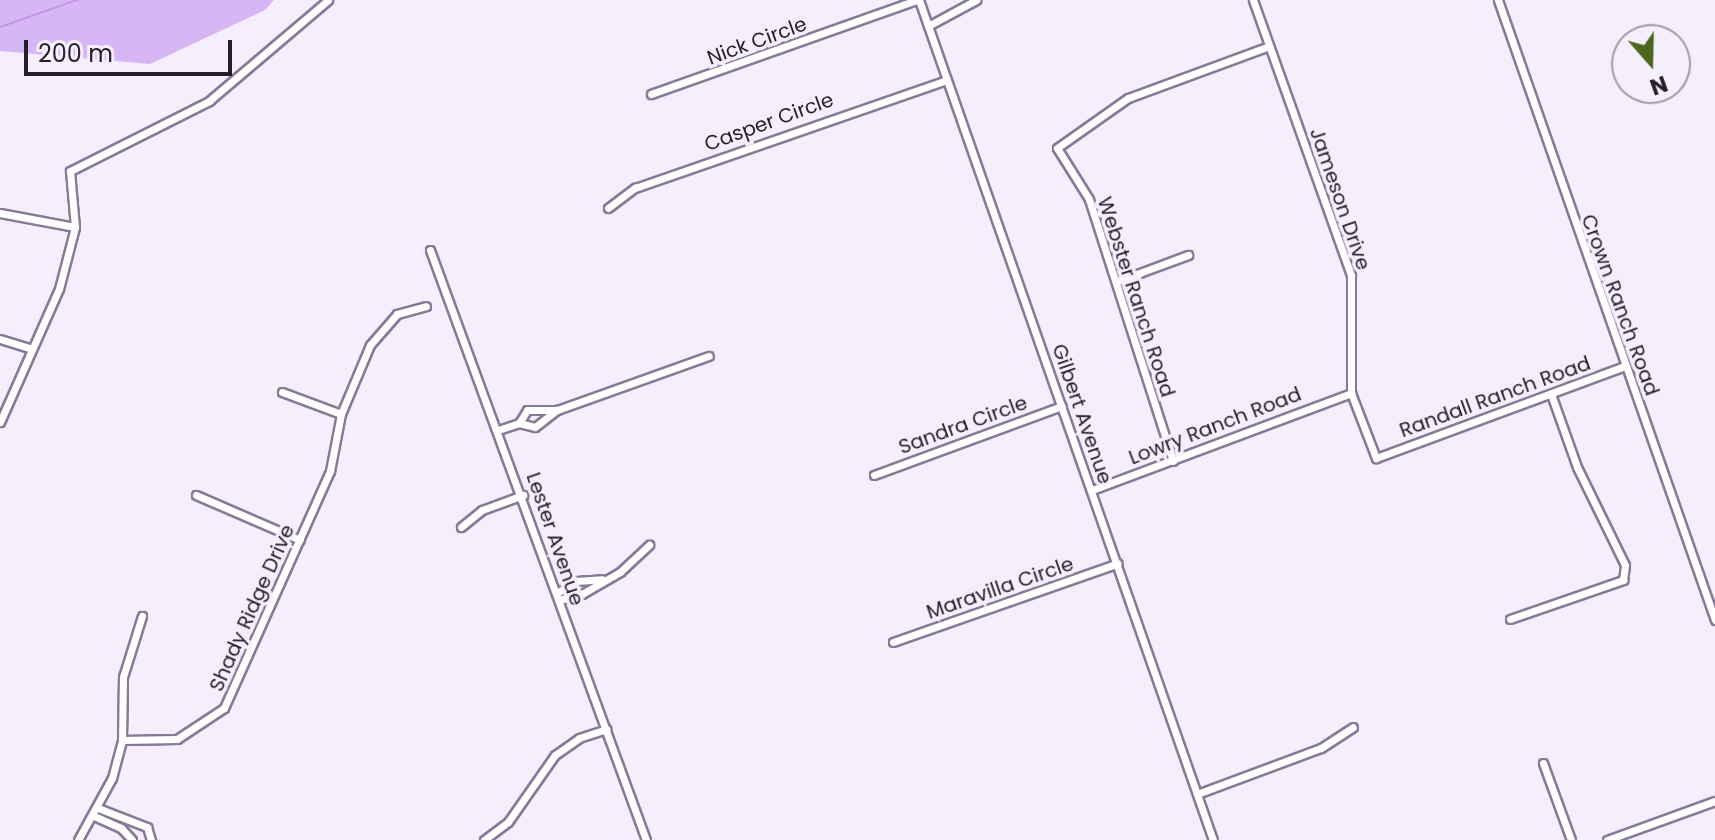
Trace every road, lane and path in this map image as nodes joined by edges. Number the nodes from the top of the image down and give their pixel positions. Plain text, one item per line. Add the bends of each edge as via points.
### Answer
1 (328, 0) edge
2 (918, 0) edge
3 (976, 0) edge
4 (1253, 0) edge
5 (1498, 0) edge
6 (928, 26) junction
7 (1269, 46) junction
8 (947, 80) junction
9 (651, 94) dead end
10 (608, 208) dead end
11 (0, 213) edge
12 (75, 227) junction
13 (430, 250) dead end
14 (1188, 255) dead end
15 (1118, 281) junction
16 (426, 306) dead end
17 (0, 339) edge
18 (30, 348) junction
19 (709, 356) dead end
20 (1625, 366) junction
21 (282, 392) dead end
22 (1351, 393) junction
23 (1551, 394) junction
24 (1062, 406) junction
25 (557, 410) junction
26 (341, 414) junction
27 (0, 422) edge
28 (519, 423) junction
29 (498, 430) junction
30 (1376, 458) joint
31 (1173, 461) junction
32 (874, 475) dead end
33 (1092, 490) junction
34 (196, 495) dead end
35 (523, 495) junction
36 (461, 527) dead end
37 (300, 540) junction
38 (649, 545) dead end
39 (1118, 563) junction
40 (604, 579) junction
41 (558, 596) junction
42 (142, 616) dead end
43 (1510, 619) dead end
44 (1715, 620) edge
45 (893, 642) dead end
46 (1353, 727) dead end
47 (607, 729) junction
48 (122, 740) junction
49 (1543, 763) dead end
50 (1197, 794) junction
51 (1715, 801) edge
52 (96, 812) junction
53 (78, 840) edge
54 (132, 840) edge
55 (151, 840) edge
56 (484, 840) edge
57 (646, 840) edge
58 (1213, 840) edge
59 (1571, 840) edge
60 (1607, 840) edge

1 - 12 street via 209,101 70,171
2 - 6 street, Gilbert Avenue
2 - 9 street, Nick Circle
3 - 6 street
4 - 7 street, Jameson Drive
5 - 20 street, Crown Ranch Road
6 - 8 street, Gilbert Avenue
7 - 15 street, Webster Ranch Road via 1128,98 1057,148 1089,199
7 - 22 street, Jameson Drive via 1351,275
8 - 10 street, Casper Circle via 644,184
8 - 24 street, Gilbert Avenue
11 - 12 street
12 - 18 street via 59,289
13 - 29 street, Lester Avenue
14 - 15 street
15 - 31 street, Webster Ranch Road
16 - 26 street, Shady Ridge Drive via 397,314 381,329
17 - 18 street
18 - 27 street
19 - 25 street
20 - 23 street, Randall Ranch Road
20 - 44 street, Crown Ranch Road
21 - 26 street
22 - 30 street, Jameson Drive
22 - 31 street, Lowry Ranch Road
23 - 30 street, Randall Ranch Road
23 - 43 street via 1577,467 1625,565 1623,580
24 - 32 street, Sandra Circle
24 - 33 street, Gilbert Avenue
25 - 28 street via 535,427
25 - 28 street via 527,410
26 - 37 street, Shady Ridge Drive via 330,471
28 - 29 street
29 - 35 street, Lester Avenue
31 - 33 street, Lowry Ranch Road
33 - 39 street, Gilbert Avenue
34 - 37 street
35 - 36 street via 482,510
35 - 41 street, Lester Avenue
37 - 48 street, Shady Ridge Drive via 224,708 177,739
38 - 40 street via 620,572
39 - 45 street, Maravilla Circle
39 - 50 street, Gilbert Avenue
40 - 41 street via 582,594
40 - 41 street via 576,581
41 - 47 street, Lester Avenue
42 - 48 street via 123,677
46 - 50 street via 1321,748
47 - 56 street via 579,738 555,755 508,822
47 - 57 street, Lester Avenue
48 - 52 street
49 - 59 street
50 - 58 street, Gilbert Avenue
51 - 60 street
52 - 53 street
52 - 54 street
52 - 55 street via 147,827

